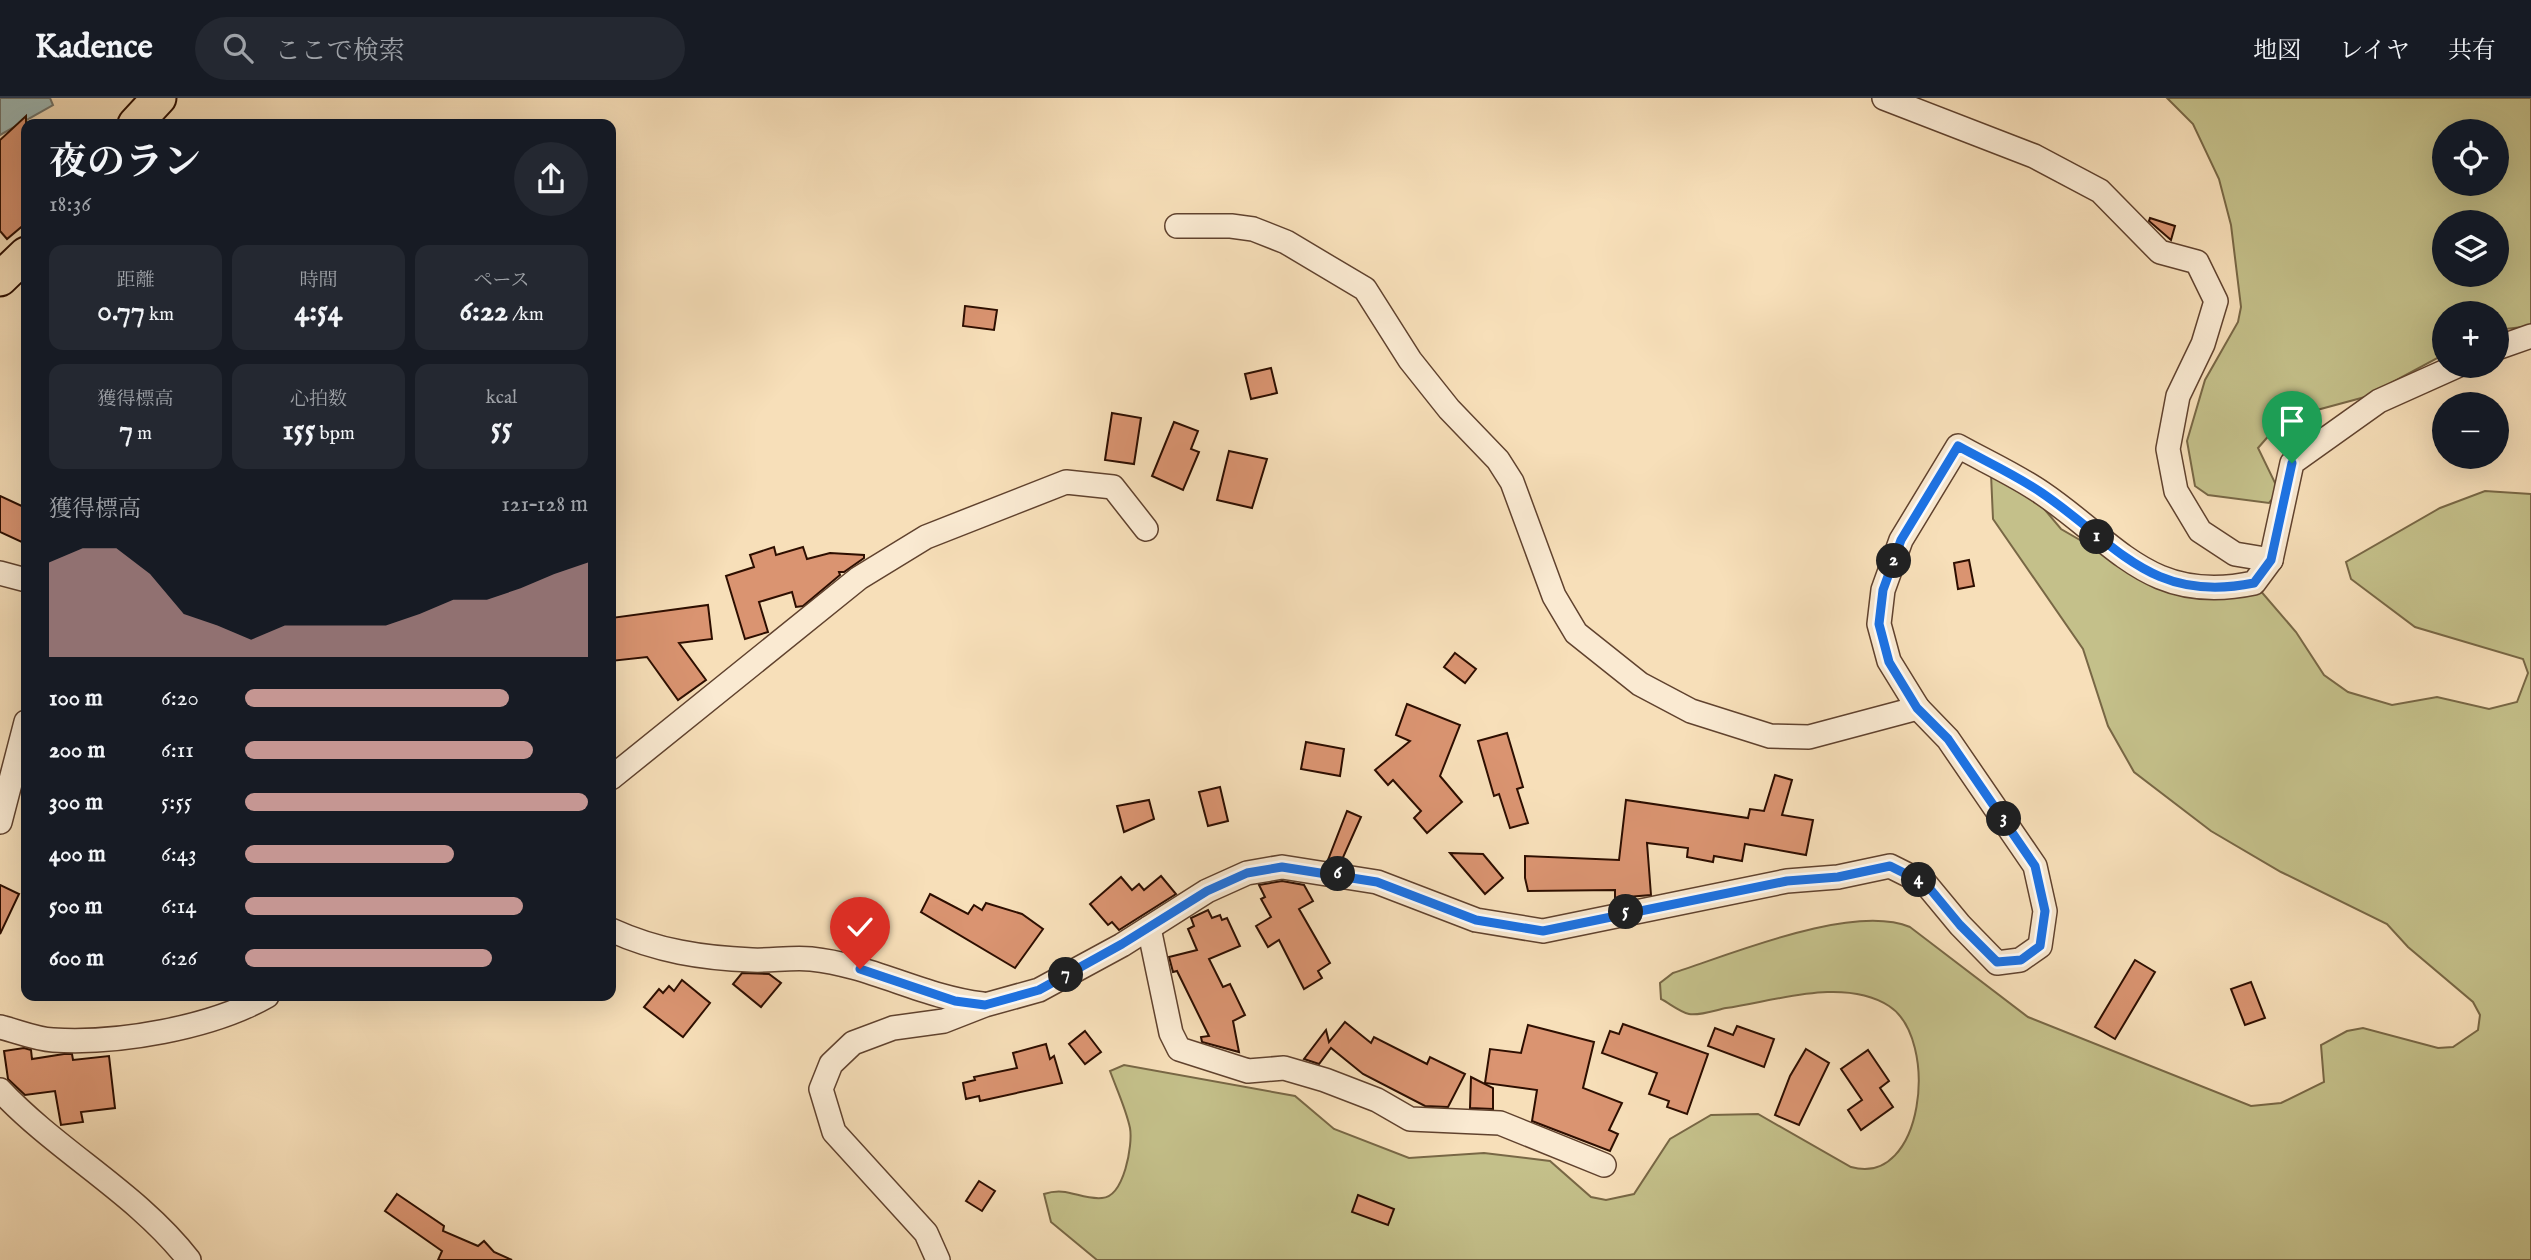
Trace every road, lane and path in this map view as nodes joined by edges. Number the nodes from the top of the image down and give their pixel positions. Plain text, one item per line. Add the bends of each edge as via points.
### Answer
1 (159, 98) edge
2 (1884, 98) edge
3 (140, 119) edge
4 (1177, 226) dead end
5 (21, 259) edge
6 (0, 279) edge
7 (2531, 336) edge
8 (2509, 344) edge
9 (2432, 377) edge
10 (1146, 529) dead end
11 (2271, 560) junction
12 (0, 573) edge
13 (21, 579) edge
14 (1917, 708) junction
15 (21, 741) edge
16 (616, 774) edge
17 (0, 822) edge
18 (1149, 928) junction
19 (616, 932) edge
20 (258, 1001) edge
21 (985, 1005) junction
22 (0, 1027) edge
23 (0, 1090) edge
24 (1604, 1165) dead end
25 (189, 1260) edge
26 (938, 1260) edge

1 - 3 highway
2 - 11 street via 2034,156 2100,191 2160,252 2197,262 2216,301 2203,344 2178,396 2168,449 2176,491 2200,531 2235,554
4 - 14 street via 1253,229 1286,242 1366,289 1410,360 1512,482 1554,596 1576,633 1640,684 1690,711 1769,736 1809,737
5 - 6 highway
7 - 8 street
9 - 11 street via 2379,401 2292,463
10 - 16 street via 1113,487 1066,482 926,537 859,578
11 - 14 street via 2254,583 2221,590 2185,586 2157,576 2111,548 2042,493 1958,446 1901,540 1883,590 1879,624 1889,662
12 - 13 street
14 - 18 street via 1948,739 2035,866 2045,911 2040,946 2021,960 1997,962 1926,884 1890,866 1787,881 1543,931 1476,920 1377,882 1282,867 1247,873 1207,891
15 - 17 street
18 - 21 street via 1039,990
18 - 24 street via 1171,1033 1179,1049 1248,1071 1284,1068 1325,1080 1377,1100 1410,1119 1500,1123
19 - 21 street via 677,953 753,960 810,959 860,969 955,1001
20 - 22 street via 243,1010 151,1035 51,1040
21 - 26 street via 944,1021 892,1028 853,1043 831,1064 821,1089 834,1132 926,1233
23 - 25 street via 30,1121 165,1229

